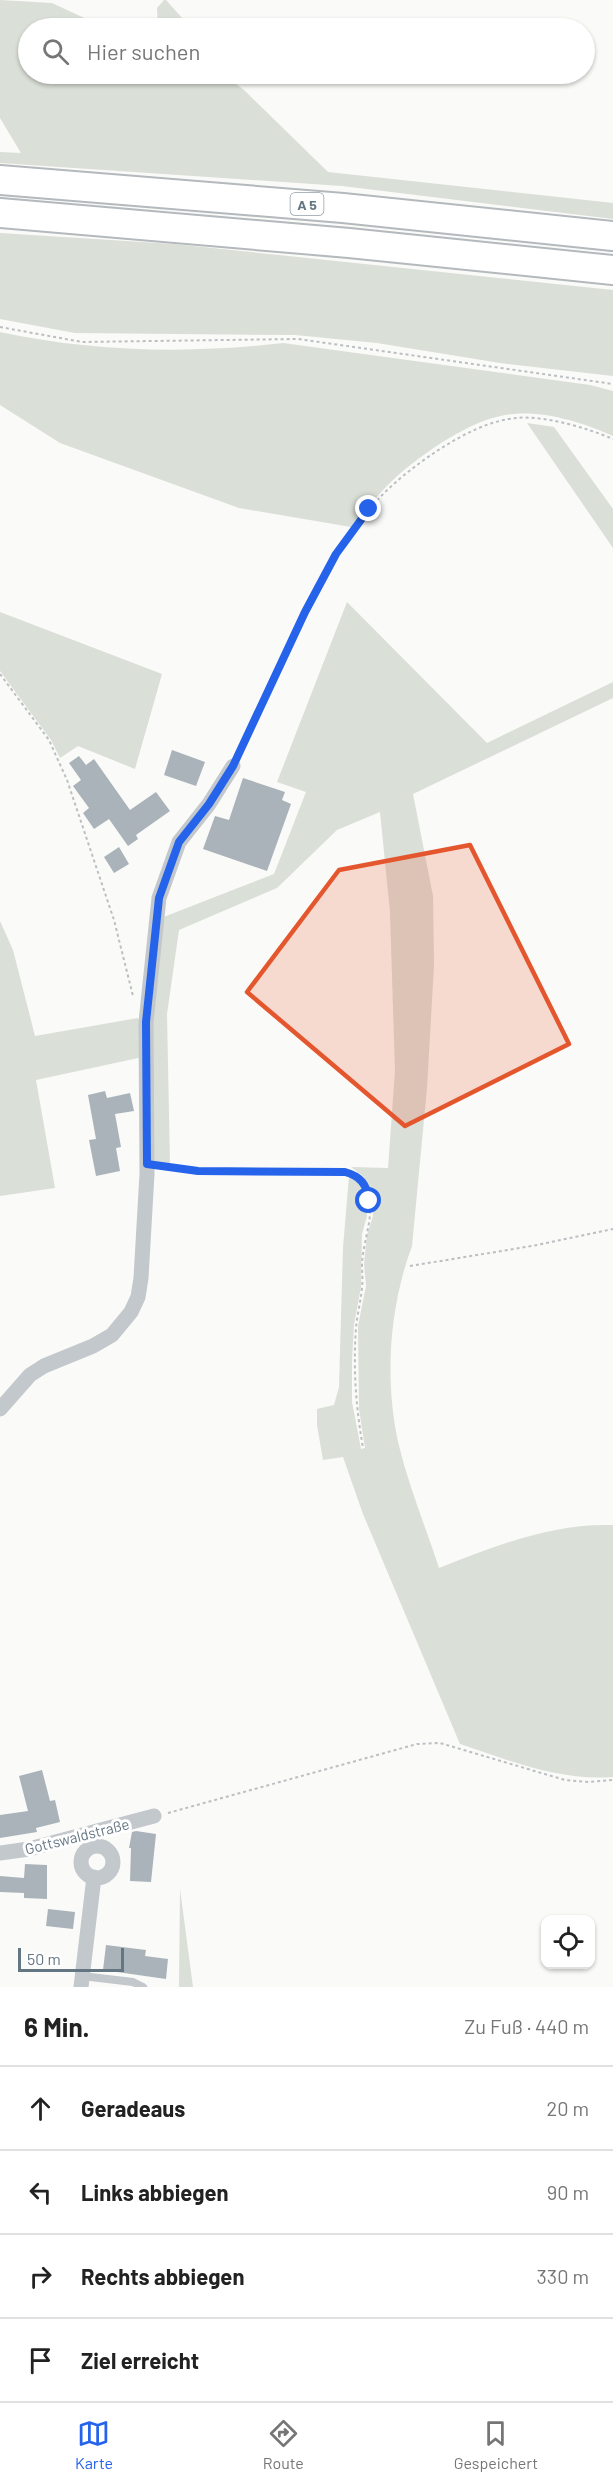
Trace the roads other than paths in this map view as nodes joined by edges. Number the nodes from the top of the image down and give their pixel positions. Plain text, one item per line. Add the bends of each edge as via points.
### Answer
1 (0, 180) edge
2 (0, 213) edge
3 (613, 236) edge
4 (613, 270) edge
5 (233, 766) road end
6 (0, 1409) edge
7 (154, 1816) road end
8 (0, 1852) edge
9 (94, 1877) dead end
10 (81, 1982) edge
11 (143, 1987) edge

1 - 3 highway, A 5 via 343,208
2 - 4 highway
5 - 6 street via 179,842 159,898 146,1022 147,1164 138,1297 112,1335 30,1375
7 - 8 street, Gottswaldstraße via 29,1849
9 - 10 street
10 - 11 lane via 133,1982

